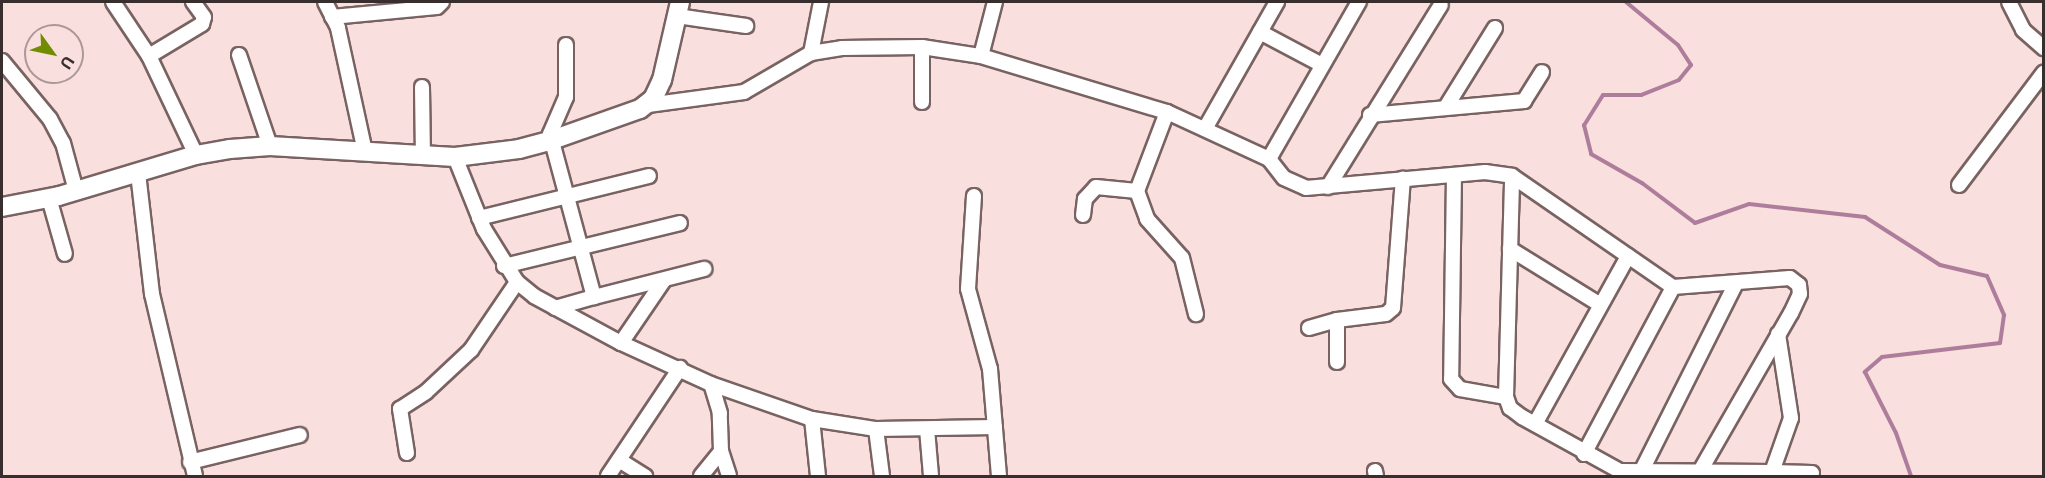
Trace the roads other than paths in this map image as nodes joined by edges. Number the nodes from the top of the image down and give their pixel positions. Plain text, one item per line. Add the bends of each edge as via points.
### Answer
1 (112, 2) edge
2 (193, 2) edge
3 (325, 2) edge
4 (442, 2) edge
5 (821, 2) edge
6 (995, 2) edge
7 (1277, 2) edge
8 (1359, 2) edge
9 (2009, 2) edge
10 (1441, 5) dead end
11 (385, 6) edge
12 (679, 9) edge
13 (332, 17) junction
14 (746, 26) dead end
15 (1495, 28) dead end
16 (1260, 32) junction
17 (567, 45) dead end
18 (922, 47) junction
19 (2043, 48) edge
20 (811, 53) junction
21 (239, 55) dead end
22 (149, 56) junction
23 (981, 56) junction
24 (3, 64) edge
25 (1322, 65) junction
26 (1542, 72) dead end
27 (2043, 72) edge
28 (422, 87) dead end
29 (922, 102) dead end
30 (648, 105) junction
31 (1446, 107) junction
32 (1167, 112) junction
33 (1370, 115) junction
34 (1206, 127) junction
35 (552, 140) junction
36 (270, 146) junction
37 (365, 152) junction
38 (196, 155) junction
39 (423, 155) junction
40 (455, 157) junction
41 (1269, 159) junction
42 (138, 173) junction
43 (1454, 175) junction
44 (649, 176) dead end
45 (1512, 176) junction
46 (1403, 178) junction
47 (1959, 184) dead end
48 (1328, 187) junction
49 (76, 191) junction
50 (1137, 191) junction
51 (569, 196) junction
52 (974, 196) dead end
53 (49, 198) junction
54 (2, 207) edge
55 (1083, 215) dead end
56 (479, 218) junction
57 (680, 223) dead end
58 (582, 247) junction
59 (1510, 249) junction
60 (66, 254) dead end
61 (1628, 256) junction
62 (504, 266) junction
63 (704, 269) dead end
64 (664, 280) junction
65 (517, 282) junction
66 (1737, 283) junction
67 (1673, 287) junction
68 (594, 297) junction
69 (1599, 304) junction
70 (555, 308) junction
71 (1196, 314) dead end
72 (1336, 320) junction
73 (1309, 328) dead end
74 (1778, 334) junction
75 (621, 343) junction
76 (1337, 362) dead end
77 (680, 368) junction
78 (711, 384) junction
79 (1506, 398) junction
80 (812, 419) junction
81 (1534, 424) junction
82 (995, 427) junction
83 (876, 429) junction
84 (927, 429) junction
85 (300, 435) dead end
86 (721, 451) junction
87 (407, 453) dead end
88 (1584, 454) junction
89 (619, 460) junction
90 (190, 462) junction
91 (1700, 471) junction
92 (1772, 472) junction
93 (1812, 473) dead end
94 (1640, 474) junction
95 (195, 477) edge
96 (608, 477) edge
97 (645, 477) edge
98 (701, 477) edge
99 (729, 477) edge
100 (818, 477) edge
101 (882, 477) edge
102 (931, 477) edge
103 (999, 477) edge

1 - 22 street
2 - 22 street via 204,17 202,24
3 - 13 street
4 - 11 street via 437,7
5 - 20 street
6 - 23 street
7 - 16 street
8 - 25 street
9 - 19 street via 2023,30
10 - 33 street
11 - 13 street
12 - 14 street
12 - 30 street via 662,80
13 - 37 street via 357,102
15 - 31 street
16 - 25 street
16 - 34 street
17 - 35 street via 566,97 552,125
18 - 20 street via 842,48
18 - 23 street
18 - 29 street
20 - 30 street via 744,92
21 - 36 street
22 - 38 street
23 - 32 street
24 - 49 street via 50,119 63,143
25 - 41 street
26 - 31 street via 1524,101
27 - 47 street
28 - 39 street
30 - 35 street
31 - 33 street
32 - 34 street
32 - 50 street
33 - 48 street
34 - 41 street
35 - 40 street via 519,149
35 - 51 street
36 - 37 street
36 - 38 street
37 - 39 street
38 - 42 street
39 - 40 street
40 - 56 street
41 - 48 street via 1284,178 1299,186 1312,190
42 - 49 street
42 - 90 street via 152,294
43 - 45 street via 1494,171
43 - 46 street
43 - 79 street via 1451,379 1460,389
44 - 51 street
45 - 59 street
45 - 61 street
46 - 48 street
46 - 72 street via 1392,310 1382,315
49 - 53 street
50 - 55 street via 1096,187 1085,200
50 - 71 street via 1148,219 1182,258
51 - 56 street
51 - 58 street
52 - 82 street via 968,289 990,369
53 - 54 street
53 - 60 street
56 - 62 street
57 - 58 street
58 - 62 street
58 - 68 street
59 - 69 street
59 - 79 street
61 - 67 street
61 - 69 street
62 - 65 street
63 - 64 street
64 - 68 street
64 - 75 street
65 - 70 street
65 - 87 street via 471,350 426,392 399,409
66 - 67 street
66 - 74 street via 1790,278 1796,281 1800,294
66 - 94 street
67 - 88 street
68 - 70 street
69 - 81 street
70 - 75 street
72 - 73 street
72 - 76 street
74 - 91 street
74 - 92 street via 1791,418
75 - 77 street
77 - 78 street
77 - 89 street
78 - 80 street
78 - 86 street via 720,413
79 - 81 street via 1514,411
80 - 83 street
80 - 100 street
81 - 88 street
82 - 84 street
82 - 103 street
83 - 84 street
83 - 101 street
84 - 102 street
85 - 90 street
86 - 98 street
86 - 99 street
88 - 94 street via 1608,468
89 - 96 street
89 - 97 street
90 - 95 street
91 - 92 street
91 - 94 street
92 - 93 street

